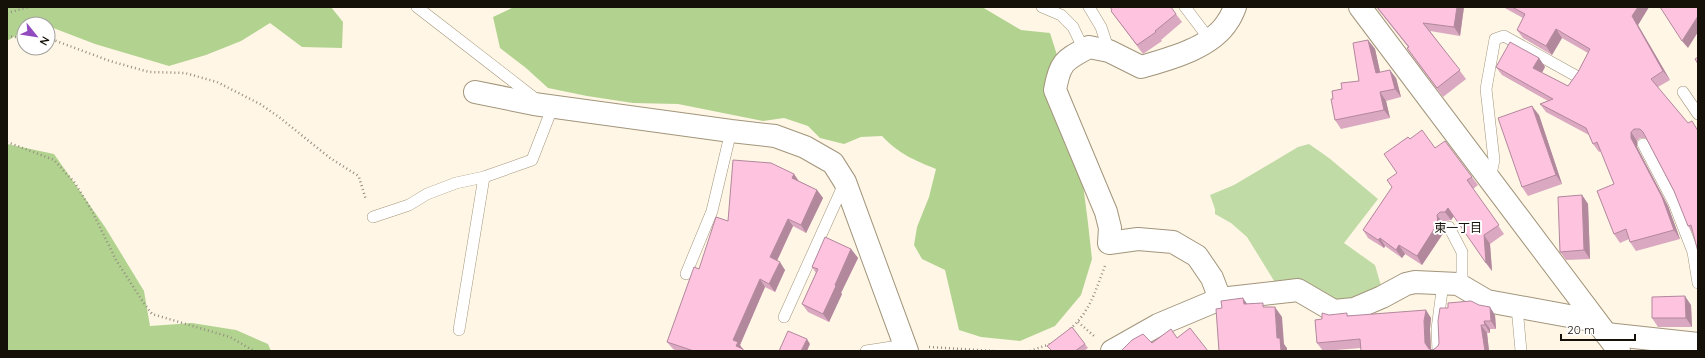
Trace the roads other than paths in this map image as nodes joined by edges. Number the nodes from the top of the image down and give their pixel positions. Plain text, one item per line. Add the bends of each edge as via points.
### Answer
1 (417, 7) edge
2 (1042, 7) edge
3 (1089, 7) edge
4 (1185, 7) edge
5 (1235, 7) edge
6 (1360, 7) edge
7 (1210, 40) junction
8 (1084, 50) junction
9 (1109, 51) junction
10 (1578, 76) edge
11 (475, 92) dead end
12 (1683, 92) dead end
13 (548, 105) junction
14 (1698, 114) edge
15 (731, 131) junction
16 (1643, 144) edge
17 (484, 177) junction
18 (1490, 179) junction
19 (845, 182) junction
20 (373, 217) road end
21 (1449, 226) dead end
22 (686, 274) dead end
23 (1698, 283) edge
24 (1453, 285) junction
25 (1220, 299) junction
26 (1517, 307) junction
27 (784, 317) dead end
28 (459, 330) dead end
29 (1607, 335) edge
30 (1698, 344) edge
31 (906, 348) edge
32 (866, 351) edge
33 (1112, 351) edge
34 (1438, 351) edge
35 (1521, 351) edge

1 - 13 lane
2 - 8 lane via 1061,15 1073,27
3 - 9 lane via 1101,27
4 - 7 lane
5 - 7 street via 1228,22
6 - 18 street
7 - 9 street via 1176,58 1141,67
8 - 9 street via 1089,47
8 - 25 street via 1068,58 1058,72 1055,90 1106,212 1110,228 1109,243 1138,239 1173,242 1197,256 1212,278
10 - 18 lane via 1504,36 1495,39 1486,89 1494,160
11 - 13 street
12 - 14 lane
13 - 15 street
13 - 17 lane via 532,160
15 - 19 street via 775,136 805,147 833,163
15 - 22 lane via 712,211
16 - 23 lane via 1674,203 1693,252
17 - 20 lane via 456,183 426,194 408,205
17 - 28 lane
18 - 29 street
19 - 27 lane
19 - 31 street
21 - 24 lane via 1462,252
24 - 25 street via 1415,282 1354,309 1334,311 1298,290
24 - 26 street via 1487,301
24 - 34 lane via 1437,330
25 - 33 street via 1158,325
26 - 29 street
26 - 35 lane
29 - 30 street
31 - 32 lane

